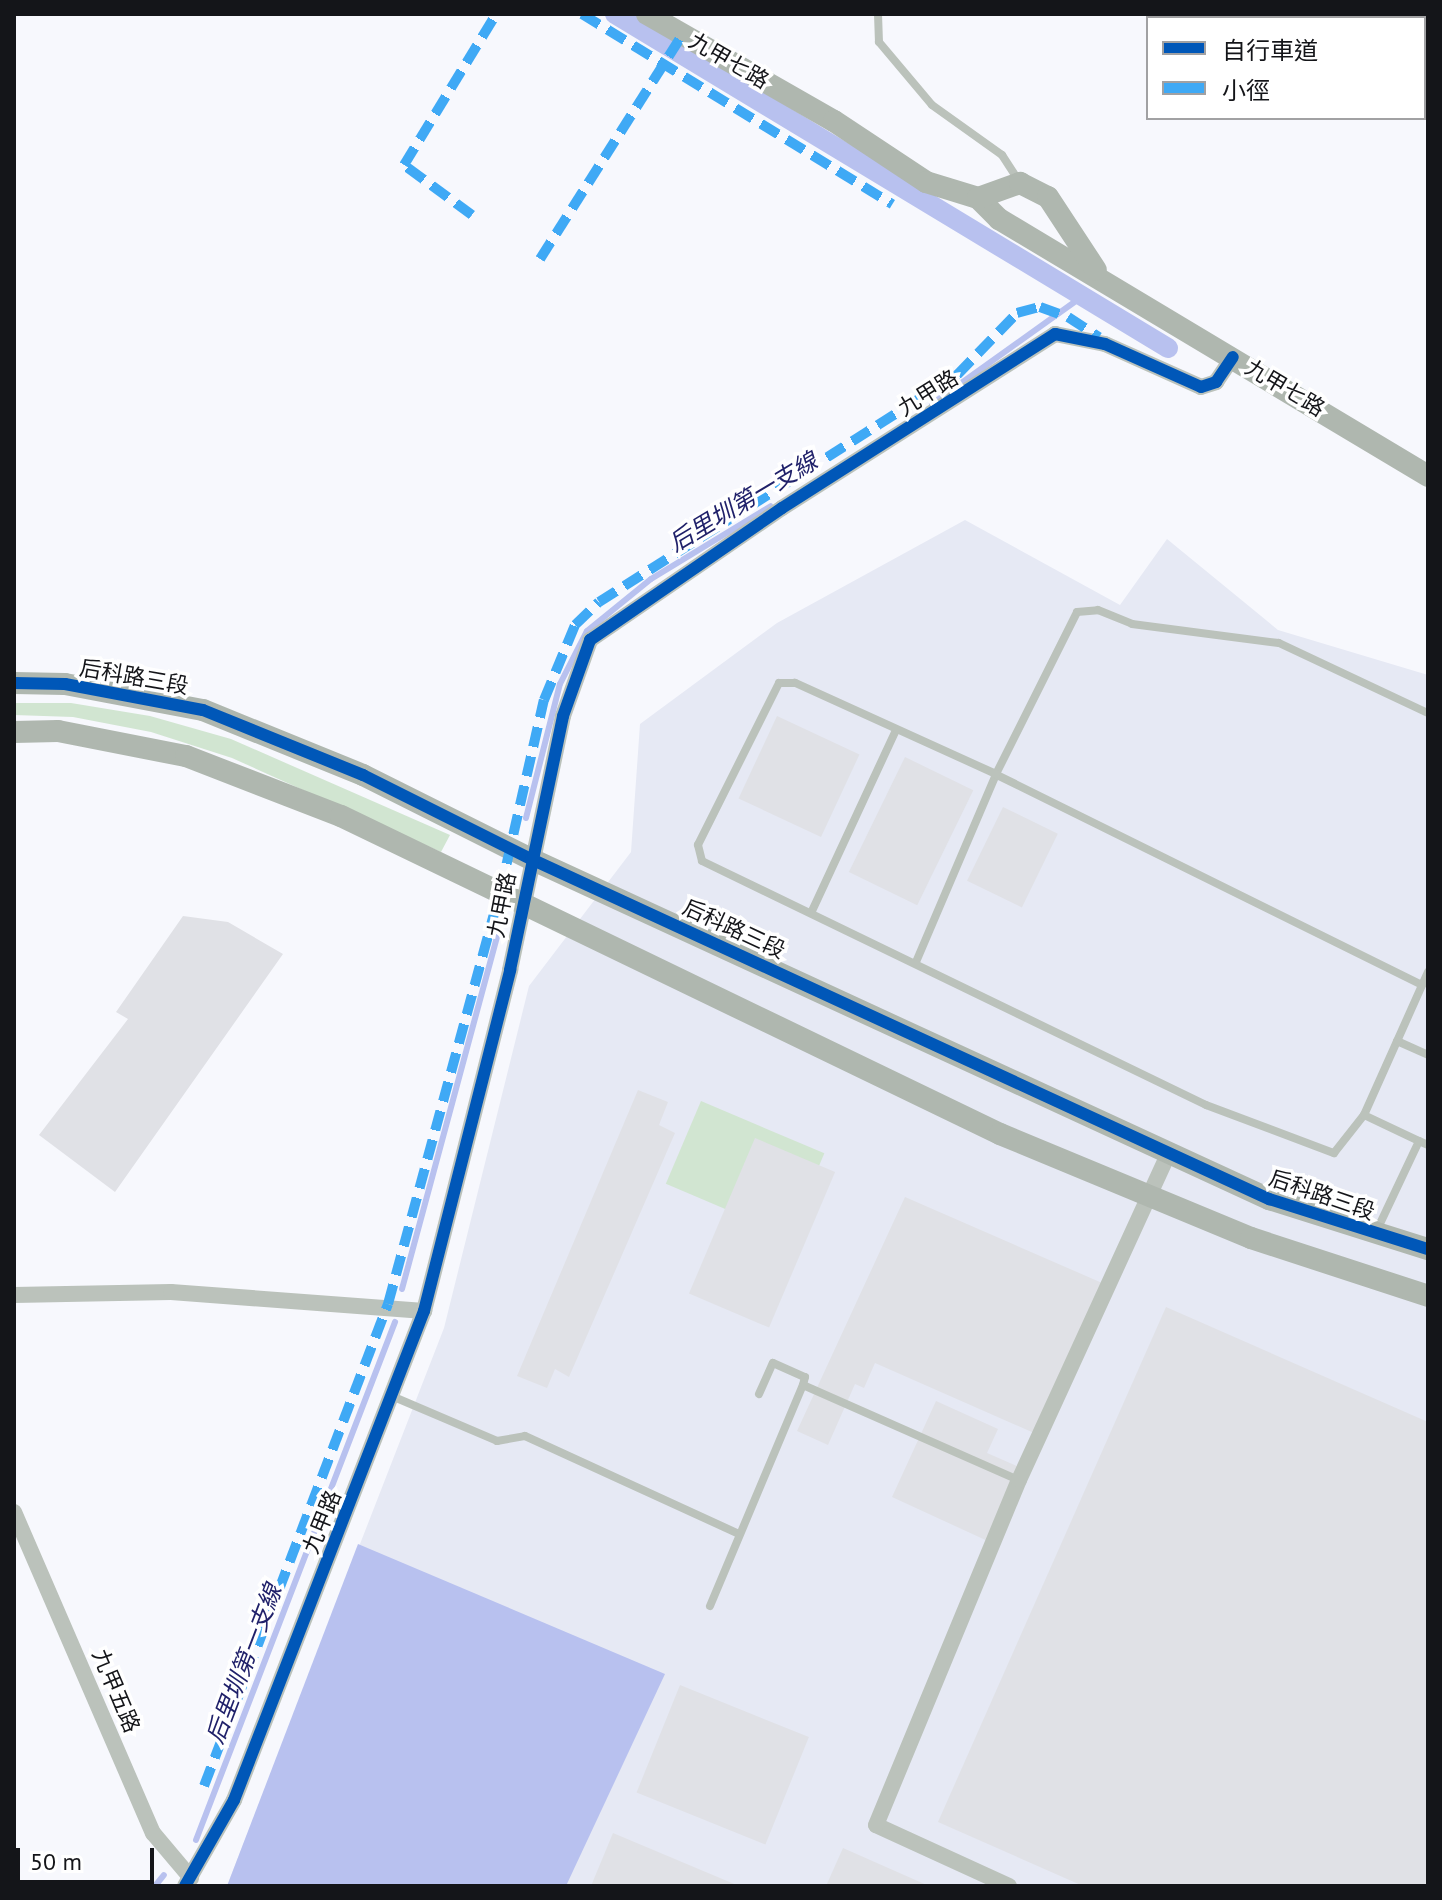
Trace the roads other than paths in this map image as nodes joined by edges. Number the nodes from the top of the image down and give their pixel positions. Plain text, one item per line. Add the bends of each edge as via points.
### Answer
1 (647, 14) edge
2 (878, 14) edge
3 (1020, 183) junction
4 (978, 198) junction
5 (1100, 276) junction
6 (1233, 357) junction
7 (1428, 476) edge
8 (14, 683) edge
9 (1428, 713) edge
10 (896, 730) junction
11 (14, 732) edge
12 (996, 774) junction
13 (531, 859) junction
14 (522, 904) junction
15 (812, 911) junction
16 (916, 962) junction
17 (1428, 972) edge
18 (1422, 985) junction
19 (1397, 1041) junction
20 (1428, 1055) edge
21 (1364, 1115) junction
22 (1419, 1141) junction
23 (1428, 1145) edge
24 (1168, 1155) junction
25 (1148, 1199) junction
26 (1375, 1235) junction
27 (1428, 1249) edge
28 (14, 1295) edge
29 (1428, 1296) edge
30 (424, 1311) junction
31 (803, 1385) junction
32 (759, 1394) dead end
33 (394, 1397) junction
34 (1019, 1480) junction
35 (14, 1512) edge
36 (739, 1534) junction
37 (710, 1606) dead end
38 (188, 1882) edge
39 (1009, 1886) edge

1 - 4 street, 九甲七路 via 834,121 926,182
2 - 3 lane via 879,42 914,84 932,105 1002,155
3 - 4 street
3 - 5 street, 九甲七路 via 1048,197
4 - 5 street, 九甲七路 via 999,219
5 - 6 street, 九甲七路
6 - 7 street, 九甲七路
6 - 13 street, 九甲路 via 1216,382 1201,387 1105,344 1055,334 633,608 590,640 563,716
8 - 13 street, 后科路三段 via 65,684 203,710 363,775
9 - 12 lane via 1279,643 1132,624 1098,610 1077,612
10 - 12 lane
10 - 15 lane
10 - 15 lane via 795,683 779,683 698,845 702,861
11 - 14 street via 58,731 186,756 341,816
12 - 16 lane
12 - 18 lane
13 - 14 street, 九甲路
13 - 24 street, 后科路三段
14 - 25 street via 1000,1134
14 - 30 street, 九甲路
15 - 16 lane
16 - 21 lane via 1206,1105 1334,1153
17 - 18 lane
18 - 19 lane
19 - 20 lane
19 - 21 lane
21 - 22 lane
22 - 23 lane
22 - 26 lane
24 - 25 street
24 - 26 street, 后科路三段 via 1269,1199
25 - 29 street
25 - 34 street
26 - 27 street, 后科路三段
28 - 30 street via 171,1292
30 - 33 street, 九甲路
31 - 32 lane via 805,1377 773,1363
31 - 34 lane
31 - 36 lane
33 - 36 lane via 497,1441 525,1436
33 - 38 street, 九甲路 via 234,1800
34 - 39 street via 876,1825
35 - 38 street, 九甲五路 via 153,1833
36 - 37 lane

